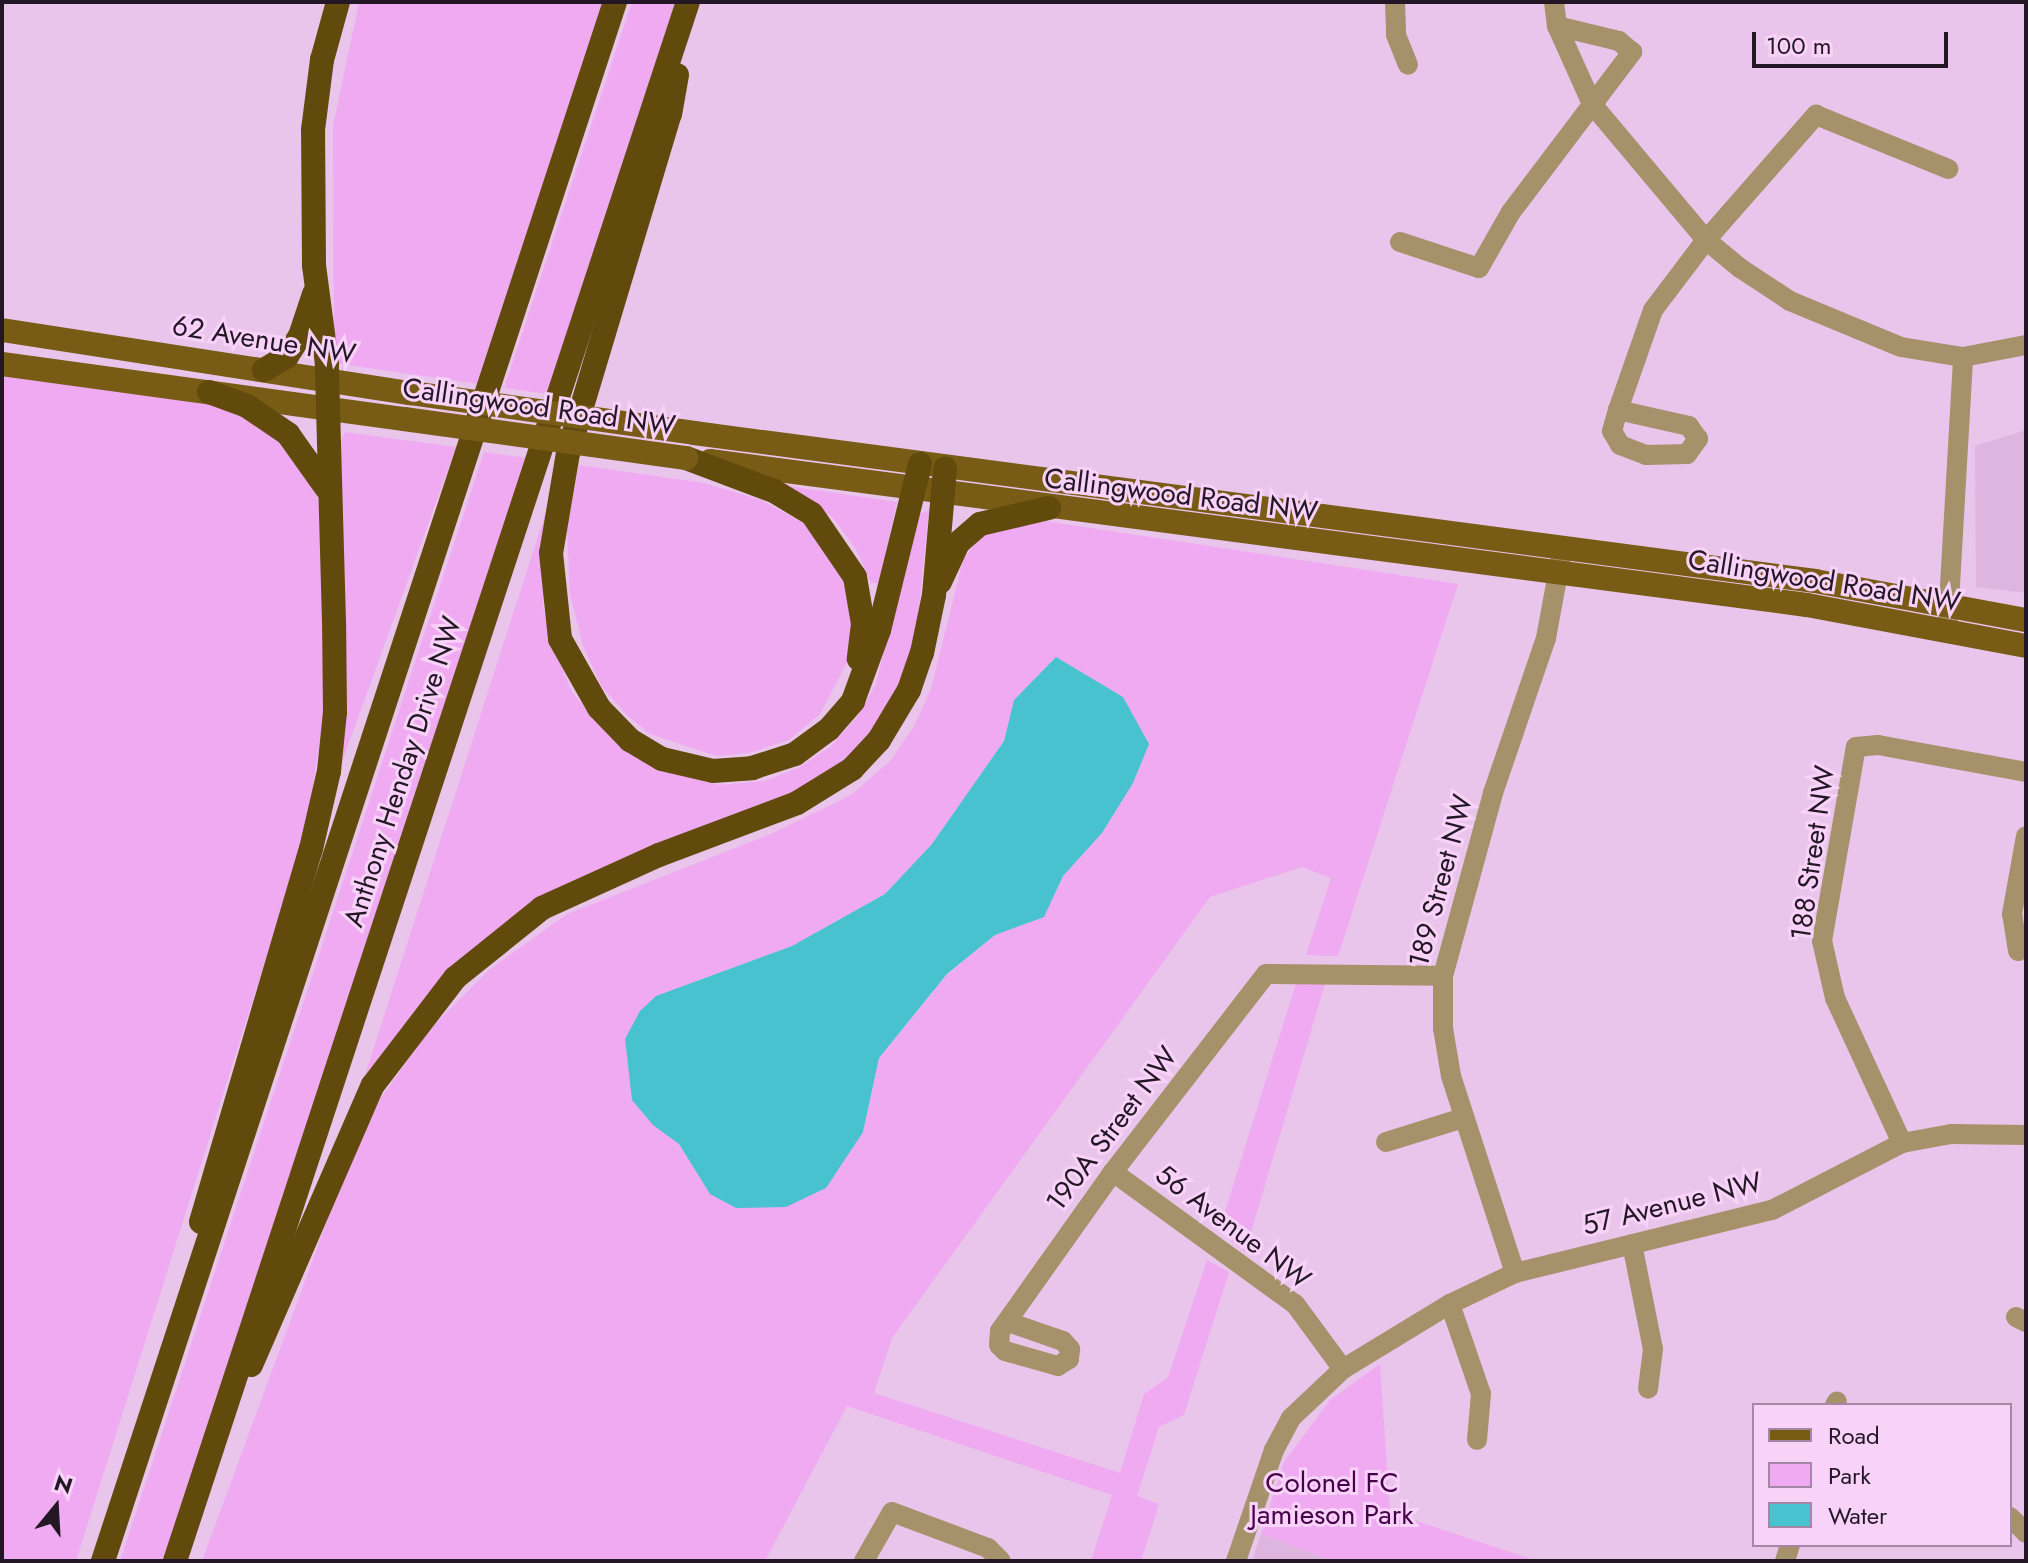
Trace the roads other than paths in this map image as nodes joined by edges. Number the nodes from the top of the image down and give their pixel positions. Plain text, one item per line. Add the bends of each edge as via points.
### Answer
1 (338, 2) edge
2 (615, 2) edge
3 (689, 2) edge
4 (1395, 2) edge
5 (1554, 2) edge
6 (1557, 26) junction
7 (1408, 65) dead end
8 (1592, 104) junction
9 (1948, 169) dead end
10 (1706, 240) junction
11 (1400, 242) dead end
12 (316, 288) junction
13 (2, 330) edge
14 (2026, 345) edge
15 (1963, 357) junction
16 (2, 364) edge
17 (264, 370) junction
18 (327, 381) junction
19 (209, 392) junction
20 (327, 409) junction
21 (1618, 410) dead end
22 (686, 458) junction
23 (920, 464) junction
24 (945, 468) junction
25 (327, 489) junction
26 (914, 490) junction
27 (942, 494) junction
28 (1049, 508) junction
29 (1561, 563) junction
30 (934, 595) junction
31 (1951, 603) junction
32 (2026, 620) edge
33 (1947, 628) junction
34 (2026, 646) edge
35 (853, 701) junction
36 (2026, 772) edge
37 (2026, 836) edge
38 (2018, 951) dead end
39 (1443, 976) junction
40 (1463, 1118) junction
41 (2026, 1135) edge
42 (1386, 1142) dead end
43 (1902, 1143) junction
44 (1113, 1172) junction
45 (1632, 1244) junction
46 (1515, 1273) junction
47 (1450, 1304) junction
48 (186, 1307) junction
49 (1008, 1322) dead end
50 (1343, 1369) junction
51 (1648, 1389) dead end
52 (219, 1428) junction
53 (1477, 1440) dead end
54 (103, 1561) edge
55 (175, 1561) edge
56 (864, 1561) edge
57 (1001, 1561) edge
58 (1236, 1561) edge

1 - 12 highway via 322,60 313,130
2 - 48 highway, Anthony Henday Drive NW
3 - 35 highway via 670,113 565,465 551,553 560,639 599,708 630,740 662,759 713,771 752,768 795,754 829,729
3 - 52 highway, Anthony Henday Drive NW
4 - 7 street via 1396,35
5 - 6 street
6 - 8 street
6 - 8 street via 1619,41 1632,52
8 - 10 street
8 - 11 street via 1511,212 1479,268
9 - 10 street via 1816,115
10 - 15 street via 1790,301 1844,327 1901,347
10 - 21 street via 1653,310
12 - 17 highway via 300,336 287,356
12 - 18 highway
13 - 17 main road, 62 Avenue NW
14 - 15 street
15 - 31 street
16 - 19 main road, 62 Avenue NW
17 - 18 main road, 62 Avenue NW
18 - 20 highway
18 - 23 main road, 62 Avenue NW, bridge
19 - 20 main road, 62 Avenue NW
19 - 25 highway via 247,406 288,434
20 - 22 main road, Callingwood Road NW, bridge
20 - 25 highway
22 - 26 main road, Callingwood Road NW
22 - 35 highway via 787,498 812,514 838,549 855,577 863,624
23 - 24 main road, 62 Avenue NW
23 - 26 highway
24 - 27 highway
24 - 29 main road, Callingwood Road NW
25 - 48 highway via 335,712 329,771 311,849 207,1190
26 - 27 main road, Callingwood Road NW
26 - 35 highway via 879,630
27 - 28 main road, Callingwood Road NW
27 - 30 highway
28 - 29 main road, Callingwood Road NW
28 - 30 highway via 980,524 958,543
29 - 31 main road, Callingwood Road NW via 1815,581
29 - 33 main road, Callingwood Road NW
29 - 39 street, 189 Street NW via 1546,638 1489,807
30 - 52 highway via 909,690 879,740 852,769 797,803 659,855 542,908 440,996 400,1043 361,1109 273,1323
31 - 32 main road, Callingwood Road NW
31 - 33 street
33 - 34 main road, Callingwood Road NW
36 - 43 street, 188 Street NW via 1878,745 1856,747 1822,941 1835,998
37 - 38 street via 2012,914
39 - 40 street, 189 Street NW via 1443,1028
39 - 44 street, 190A Street NW via 1266,974
40 - 42 street
40 - 46 street, 189 Street NW
41 - 43 street, 57 Avenue NW via 1951,1134
43 - 45 street, 57 Avenue NW via 1772,1210
44 - 49 street, 190A Street NW
44 - 50 street, 56 Avenue NW via 1295,1304
45 - 46 street, 57 Avenue NW
45 - 51 street via 1653,1349
46 - 47 street, 57 Avenue NW
47 - 50 street, 57 Avenue NW
47 - 53 street via 1481,1394
48 - 54 highway, Anthony Henday Drive NW
50 - 58 street, 57 Avenue NW via 1291,1418 1274,1450
52 - 55 highway, Anthony Henday Drive NW
56 - 57 street via 892,1512 988,1548

